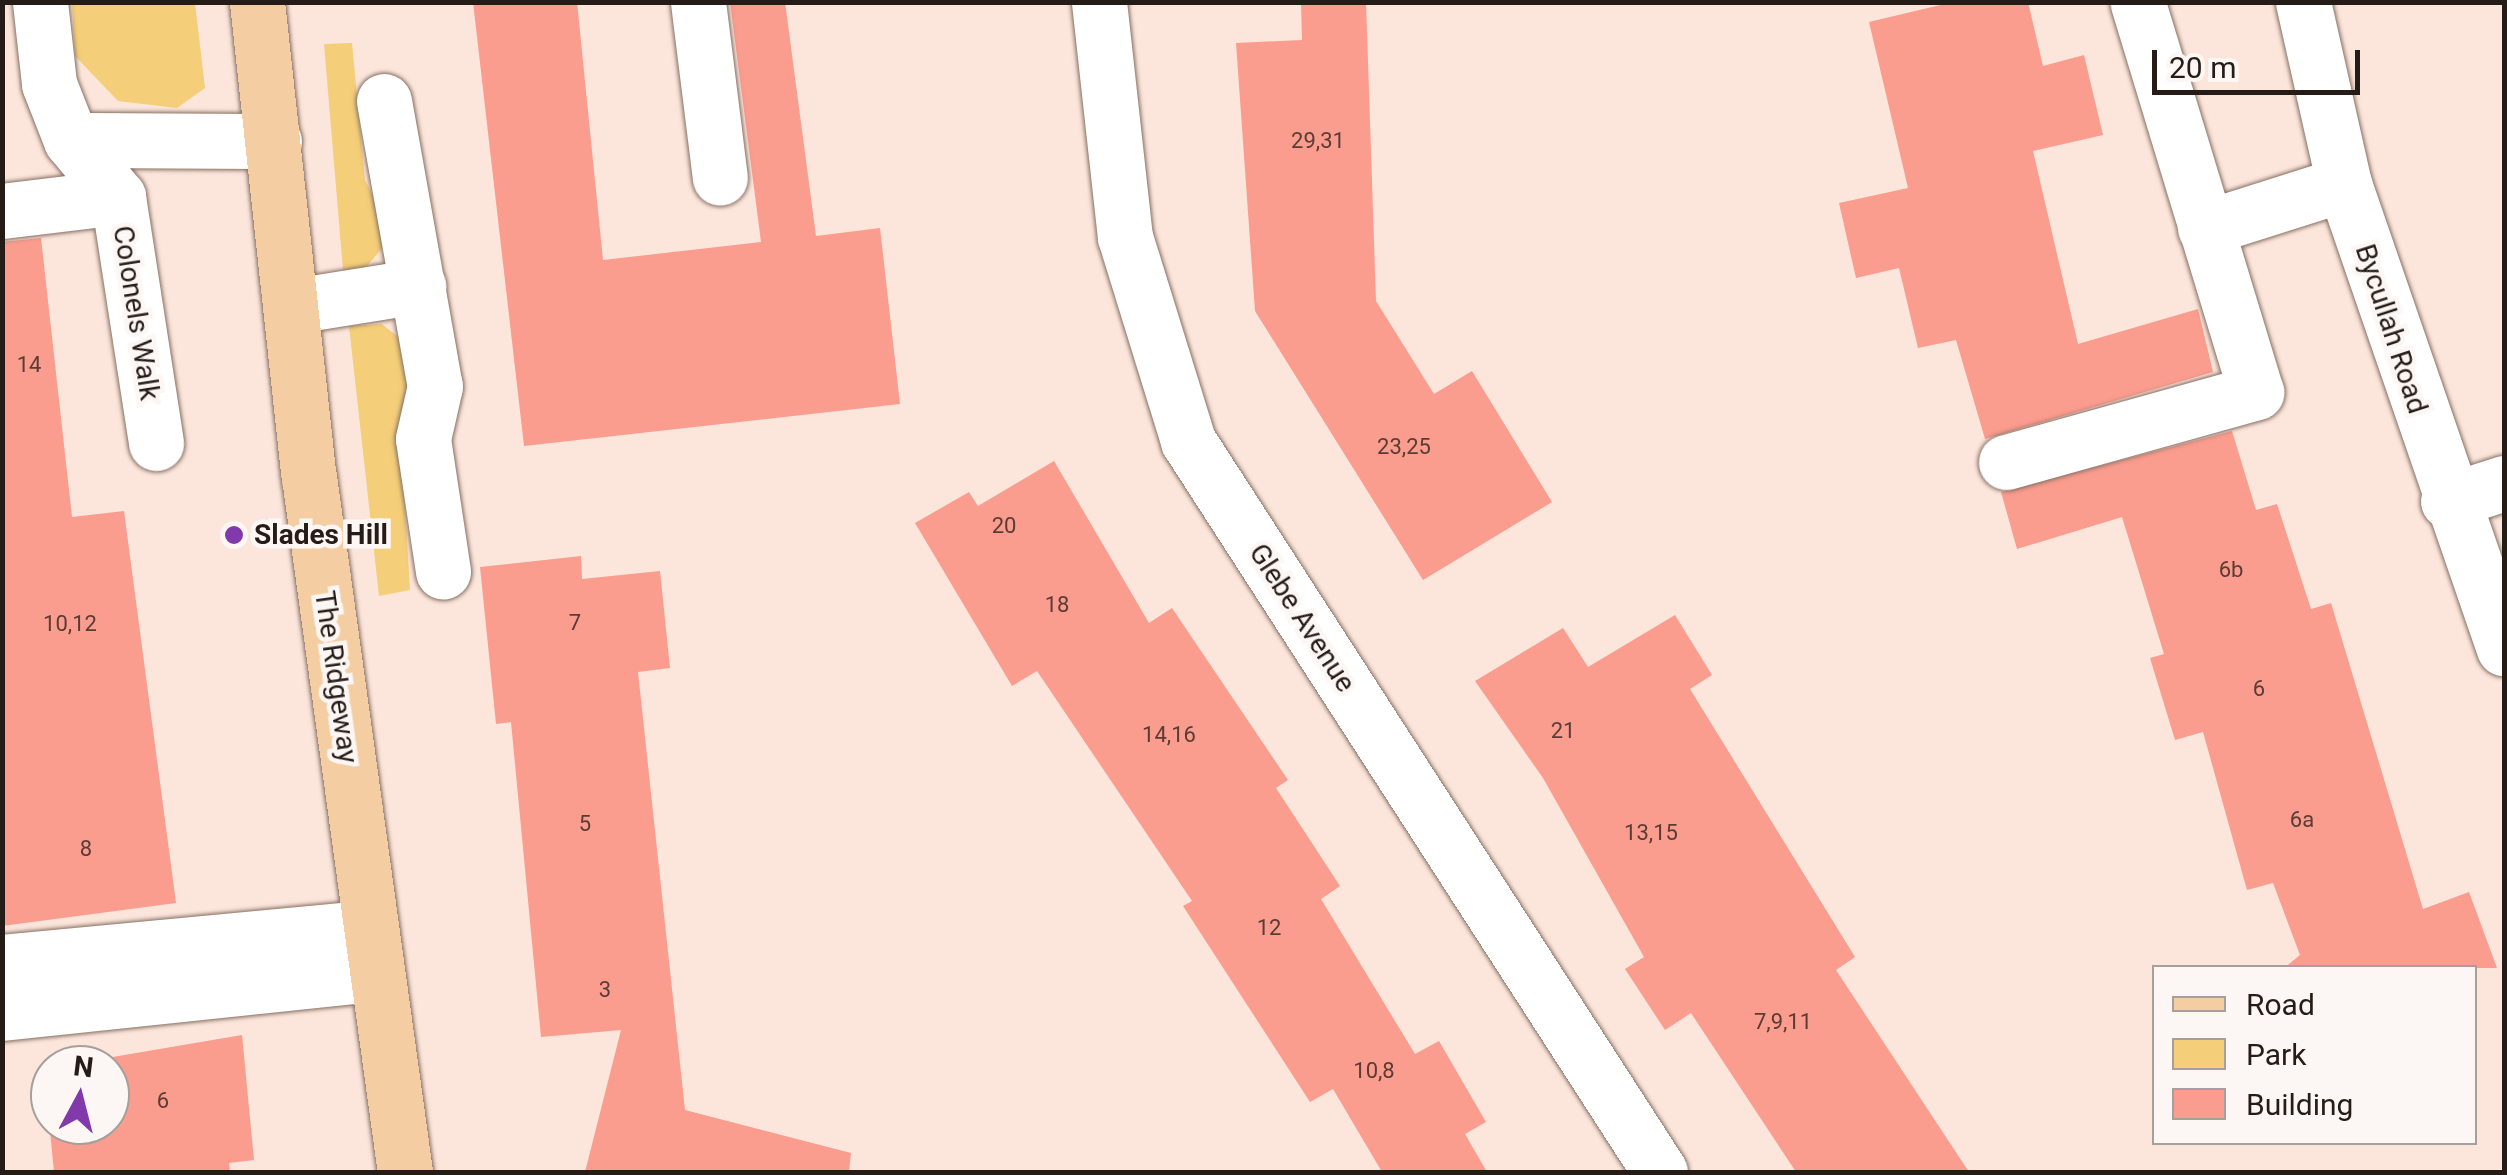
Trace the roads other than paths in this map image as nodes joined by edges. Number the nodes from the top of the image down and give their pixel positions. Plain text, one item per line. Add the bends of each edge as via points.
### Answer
1 (40, 2) edge
2 (256, 2) edge
3 (698, 2) edge
4 (1099, 2) edge
5 (2303, 2) edge
6 (2138, 4) edge
7 (384, 100) dead end
8 (71, 140) junction
9 (274, 141) junction
10 (720, 178) dead end
11 (2344, 184) junction
12 (118, 196) junction
13 (2, 211) edge
14 (2205, 228) junction
15 (418, 286) junction
16 (293, 306) junction
17 (156, 444) dead end
18 (2006, 462) dead end
19 (2504, 483) edge
20 (2448, 502) junction
21 (443, 572) dead end
22 (2504, 648) edge
23 (373, 950) junction
24 (2, 962) edge
25 (2, 1013) edge
26 (405, 1172) edge
27 (1660, 1172) edge

1 - 8 street, Colonels Walk via 48,84
2 - 9 main road, The Ridgeway
3 - 10 street
4 - 27 street, Glebe Avenue via 1125,237 1188,442
5 - 11 street, Bycullah Road
6 - 14 street
7 - 15 street
8 - 9 street
8 - 12 street, Colonels Walk
9 - 16 main road, The Ridgeway
11 - 14 street
11 - 20 street, Bycullah Road
12 - 13 street
12 - 17 street, Colonels Walk
14 - 18 street via 2256,392
15 - 16 street
15 - 21 street via 435,386 423,439
16 - 23 main road, The Ridgeway
19 - 20 street
20 - 22 street, Bycullah Road
23 - 24 street
23 - 25 street
23 - 26 main road, The Ridgeway

